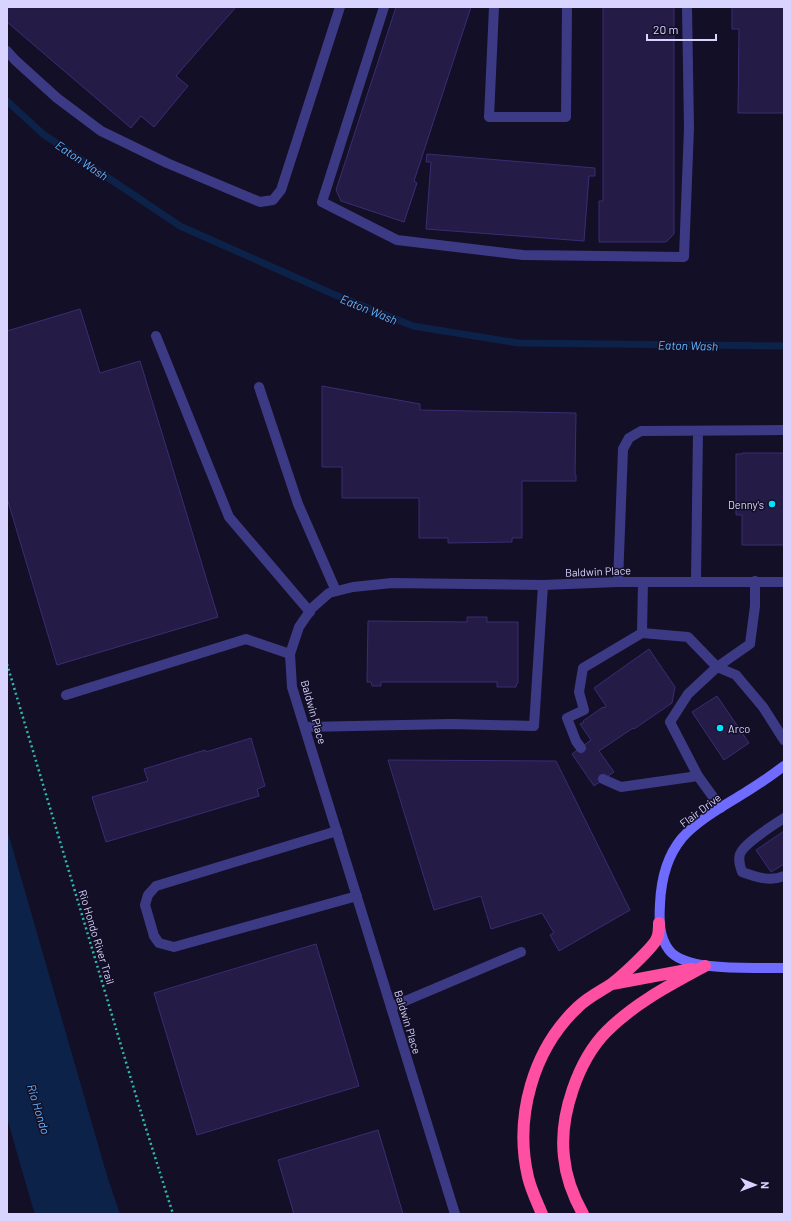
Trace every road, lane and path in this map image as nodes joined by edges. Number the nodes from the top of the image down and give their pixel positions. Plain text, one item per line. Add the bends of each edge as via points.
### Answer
1 (340, 7) edge
2 (384, 7) edge
3 (494, 7) edge
4 (567, 7) edge
5 (687, 7) edge
6 (7, 51) edge
7 (156, 336) dead end
8 (259, 387) dead end
9 (784, 430) edge
10 (698, 431) junction
11 (696, 581) junction
12 (755, 581) junction
13 (618, 582) junction
14 (643, 582) junction
15 (784, 582) edge
16 (543, 585) junction
17 (336, 591) junction
18 (310, 612) junction
19 (642, 633) junction
20 (290, 654) junction
21 (7, 664) edge
22 (717, 667) junction
23 (66, 695) dead end
24 (305, 727) junction
25 (784, 740) edge
26 (581, 748) dead end
27 (784, 766) edge
28 (698, 776) junction
29 (603, 779) dead end
30 (721, 808) junction
31 (784, 818) edge
32 (337, 831) junction
33 (784, 876) edge
34 (357, 896) junction
35 (660, 923) junction
36 (521, 952) dead end
37 (705, 966) junction
38 (784, 968) edge
39 (611, 984) junction
40 (391, 1007) junction
41 (174, 1214) edge
42 (455, 1214) edge
43 (542, 1214) edge
44 (583, 1214) edge

1 - 6 street via 281,190 273,200 260,202 167,163 101,131 57,98
2 - 5 street via 322,202 397,240 523,255 684,257 689,128
3 - 4 street via 489,117 566,117
7 - 18 street via 228,517
8 - 17 street via 298,504
9 - 10 street
10 - 11 street
10 - 13 street via 641,431 629,438 623,449
11 - 12 street, Baldwin Place
11 - 14 street, Baldwin Place
12 - 15 street, Baldwin Place
12 - 22 street via 750,644
13 - 14 street, Baldwin Place
13 - 16 street, Baldwin Place
14 - 19 street
16 - 17 street, Baldwin Place via 392,583
16 - 24 street via 534,726 451,724
17 - 18 street, Baldwin Place via 329,593
18 - 20 street, Baldwin Place via 299,627
19 - 22 street via 688,637
19 - 26 street via 583,668 579,692 584,710 567,718
20 - 23 street via 246,639
20 - 24 street, Baldwin Place via 292,687
21 - 41 path, Rio Hondo River Trail via 143,1119
22 - 25 street via 736,675 763,707
22 - 28 street via 688,694 670,722
24 - 32 street, Baldwin Place
27 - 30 street, Flair Drive
28 - 29 street via 621,787
28 - 30 street
30 - 35 street, Flair Drive via 697,824 674,851 662,883
31 - 33 street via 745,846 740,854 739,864 742,872 758,878 776,880
32 - 34 street, Baldwin Place
32 - 34 street via 156,886 148,895 146,905 154,936 159,943 174,947
34 - 40 street, Baldwin Place
35 - 37 street, Flair Drive via 664,941 674,955 690,963
35 - 39 highway via 654,943
36 - 40 street
37 - 38 street, Flair Drive
37 - 39 highway
37 - 44 highway via 657,992 620,1020 606,1032 580,1070 572,1091 563,1144 566,1174
39 - 43 highway via 577,1007 550,1041 532,1078 526,1107 525,1158 528,1178
40 - 42 street, Baldwin Place

